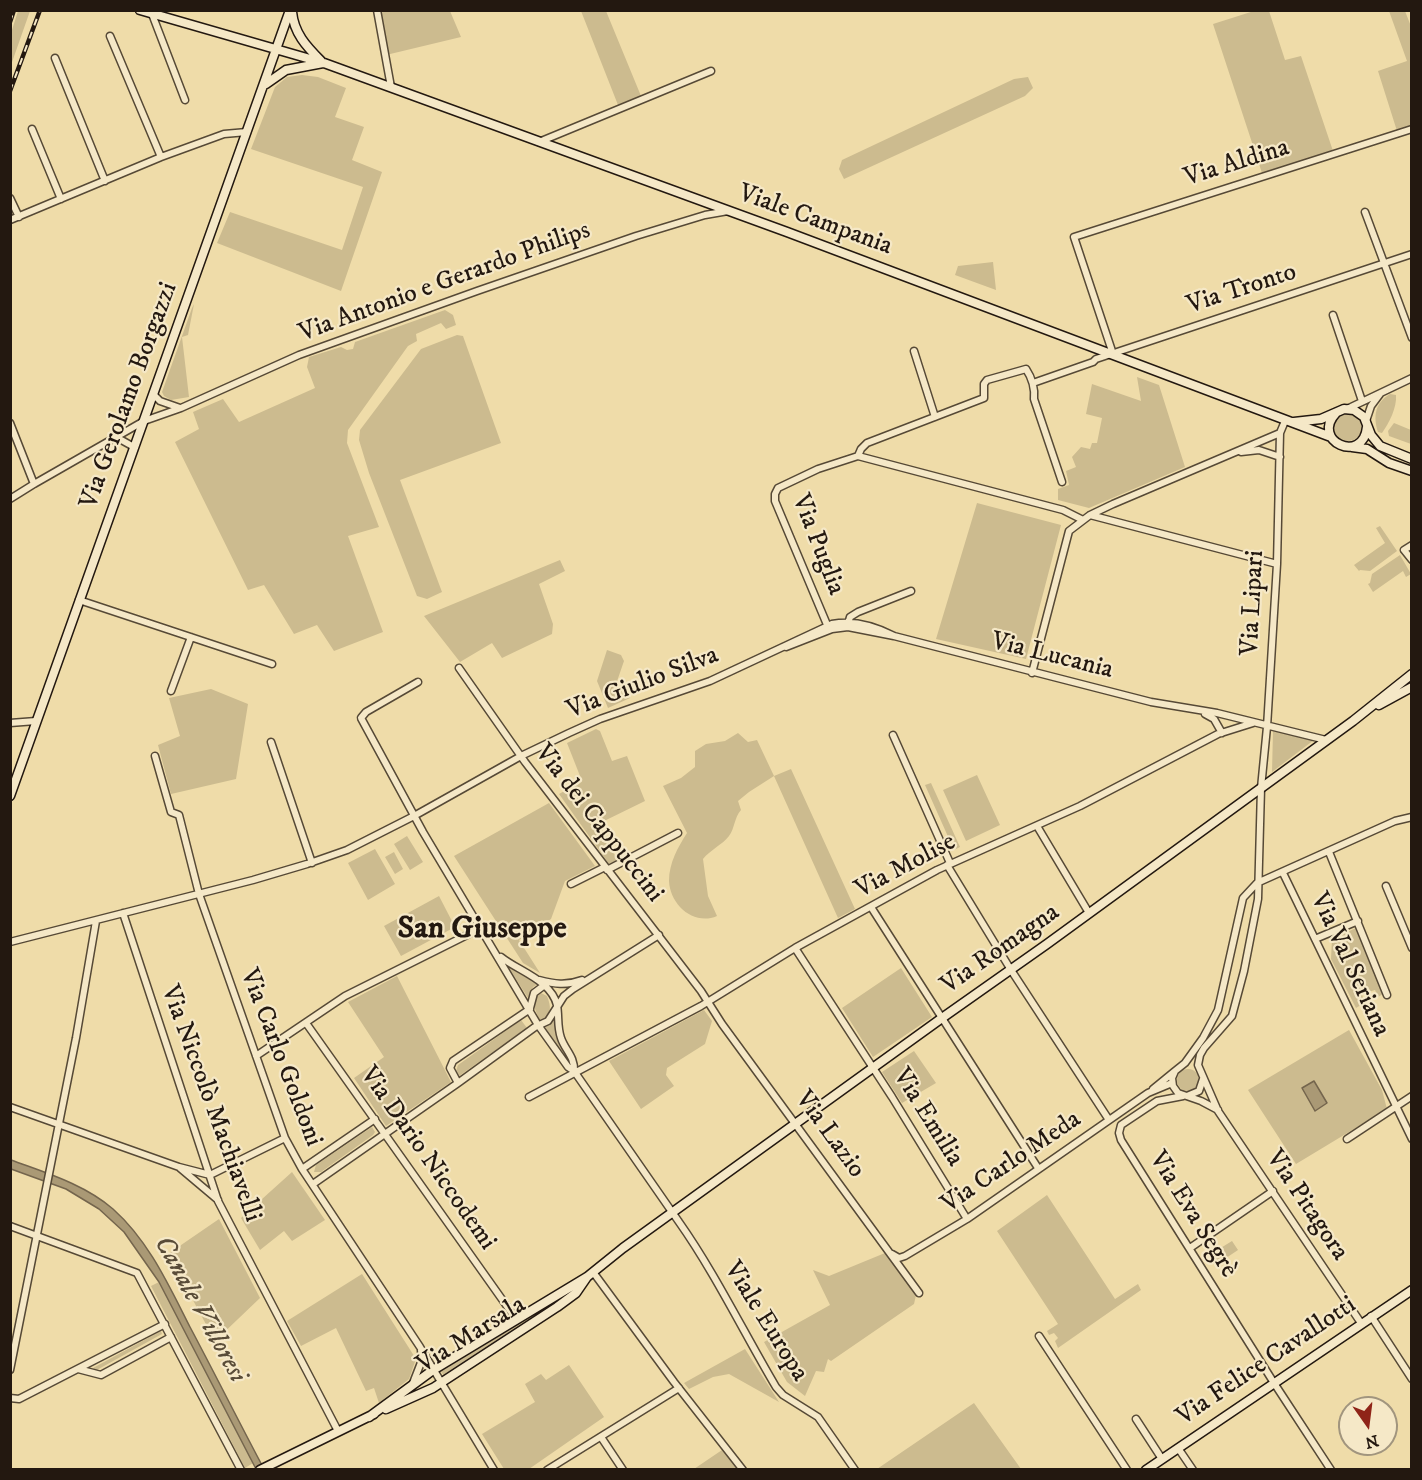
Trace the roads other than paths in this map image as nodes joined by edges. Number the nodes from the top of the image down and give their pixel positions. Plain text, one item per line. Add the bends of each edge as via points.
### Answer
1 (140, 10) edge
2 (291, 10) edge
3 (377, 10) edge
4 (152, 14) junction
5 (164, 14) edge
6 (110, 36) dead end
7 (277, 49) junction
8 (55, 58) dead end
9 (324, 63) junction
10 (711, 71) dead end
11 (266, 84) junction
12 (391, 87) junction
13 (184, 100) dead end
14 (32, 129) dead end
15 (1412, 129) edge
16 (247, 132) junction
17 (539, 142) junction
18 (162, 157) junction
19 (105, 181) junction
20 (10, 198) edge
21 (61, 199) junction
22 (729, 211) junction
23 (1365, 212) dead end
24 (19, 217) junction
25 (10, 220) edge
26 (1412, 254) edge
27 (1384, 264) junction
28 (1333, 315) dead end
29 (1412, 338) edge
30 (914, 351) dead end
31 (1113, 354) junction
32 (1412, 378) edge
33 (1033, 383) junction
34 (1385, 390) junction
35 (154, 395) junction
36 (1362, 401) junction
37 (181, 408) junction
38 (1347, 409) junction
39 (1336, 413) junction
40 (935, 417) junction
41 (144, 421) junction
42 (1288, 422) junction
43 (10, 423) edge
44 (1367, 423) junction
45 (1280, 433) junction
46 (116, 437) junction
47 (1332, 437) junction
48 (134, 447) junction
49 (1348, 447) junction
50 (1234, 453) junction
51 (858, 456) junction
52 (1280, 457) junction
53 (1412, 459) edge
54 (1412, 471) edge
55 (1062, 482) dead end
56 (34, 484) junction
57 (10, 499) edge
58 (1090, 515) junction
59 (1083, 520) junction
60 (1412, 545) edge
61 (1412, 560) edge
62 (1277, 564) junction
63 (911, 591) dead end
64 (79, 600) junction
65 (848, 625) junction
66 (828, 628) junction
67 (191, 637) junction
68 (272, 664) dead end
69 (459, 668) dead end
70 (1032, 673) junction
71 (1412, 674) edge
72 (418, 682) dead end
73 (1412, 687) edge
74 (171, 691) dead end
75 (1202, 712) junction
76 (36, 721) junction
77 (1353, 721) junction
78 (10, 723) edge
79 (1253, 723) junction
80 (1267, 727) junction
81 (1222, 733) junction
82 (893, 735) dead end
83 (1326, 740) junction
84 (271, 742) dead end
85 (155, 756) dead end
86 (521, 756) junction
87 (1261, 788) junction
88 (10, 796) edge
89 (414, 816) junction
90 (1412, 817) edge
91 (1037, 826) junction
92 (678, 833) dead end
93 (1329, 852) junction
94 (312, 863) junction
95 (949, 864) junction
96 (606, 869) junction
97 (1283, 873) junction
98 (1257, 883) junction
99 (571, 884) dead end
100 (1386, 886) dead end
101 (199, 894) junction
102 (871, 907) junction
103 (123, 913) junction
104 (1089, 913) junction
105 (96, 921) junction
106 (1358, 921) junction
107 (481, 928) junction
108 (659, 935) junction
109 (1315, 939) junction
110 (10, 942) edge
111 (795, 948) junction
112 (1412, 948) edge
113 (496, 952) junction
114 (1011, 970) junction
115 (593, 976) junction
116 (544, 983) junction
117 (1387, 995) dead end
118 (707, 1002) junction
119 (557, 1007) junction
120 (530, 1009) junction
121 (942, 1018) junction
122 (306, 1023) junction
123 (538, 1024) junction
124 (256, 1056) junction
125 (873, 1068) junction
126 (1177, 1069) junction
127 (574, 1071) junction
128 (1202, 1076) junction
129 (458, 1083) junction
130 (1172, 1083) junction
131 (1151, 1092) junction
132 (1185, 1096) junction
133 (1412, 1096) edge
134 (529, 1097) dead end
135 (10, 1107) edge
136 (1395, 1108) junction
137 (1218, 1111) junction
138 (375, 1119) junction
139 (1109, 1120) junction
140 (796, 1124) junction
141 (59, 1125) junction
142 (385, 1133) junction
143 (285, 1138) junction
144 (1347, 1139) dead end
145 (1412, 1139) edge
146 (179, 1167) junction
147 (1038, 1168) junction
148 (302, 1169) junction
149 (210, 1175) junction
150 (313, 1184) junction
151 (1272, 1191) junction
152 (218, 1201) junction
153 (672, 1214) junction
154 (967, 1219) junction
155 (10, 1226) edge
156 (38, 1236) junction
157 (1190, 1248) junction
158 (892, 1254) junction
159 (590, 1274) junction
160 (1412, 1290) edge
161 (919, 1293) dead end
162 (1371, 1317) junction
163 (516, 1319) junction
164 (1361, 1323) junction
165 (166, 1326) junction
166 (1039, 1336) dead end
167 (171, 1337) junction
168 (420, 1347) junction
169 (78, 1369) junction
170 (10, 1370) edge
171 (434, 1370) junction
172 (1412, 1379) edge
173 (441, 1382) junction
174 (1274, 1383) junction
175 (412, 1386) junction
176 (679, 1388) junction
177 (10, 1398) edge
178 (369, 1417) junction
179 (1136, 1419) dead end
180 (338, 1431) junction
181 (601, 1437) junction
182 (1178, 1448) junction
183 (1162, 1459) junction
184 (262, 1468) edge
185 (241, 1470) edge
186 (494, 1470) edge
187 (546, 1470) edge
188 (623, 1470) edge
189 (743, 1470) edge
190 (855, 1470) edge
191 (1127, 1470) edge
192 (1146, 1470) edge
193 (1192, 1470) edge
194 (1331, 1470) edge

1 - 4 street, Viale Campania
2 - 7 street, Via Gerolamo Borgazzi
2 - 9 street, Viale Campania via 297,33
3 - 12 street
4 - 5 street, Viale Campania
4 - 13 street
5 - 7 street, Viale Campania
6 - 18 street
7 - 9 street, Viale Campania
7 - 11 street, Via Gerolamo Borgazzi
8 - 19 street
9 - 11 street via 286,70
9 - 12 street, Viale Campania
10 - 17 street
11 - 16 street, Via Gerolamo Borgazzi
12 - 17 street, Viale Campania
14 - 21 street
15 - 31 street, Via Aldina via 1074,237
16 - 18 street via 224,134
16 - 35 street, Via Gerolamo Borgazzi
17 - 22 street, Viale Campania
18 - 19 street
19 - 21 street
20 - 24 street
21 - 24 street
22 - 31 street, Viale Campania
22 - 37 street, Via Antonio e Gerardo Philips via 636,236 477,291 299,355
23 - 27 street
24 - 25 street
26 - 27 street, Via Tronto
27 - 29 street
27 - 31 street, Via Tronto
28 - 36 street
30 - 40 street
31 - 33 street, Via Tronto
31 - 42 street, Viale Campania
32 - 34 street
33 - 40 street, Via Puglia via 1028,370 1023,369 987,380 984,398
33 - 55 street via 1034,399
34 - 36 street
34 - 44 street via 1373,402
35 - 37 street
35 - 41 street, Via Gerolamo Borgazzi
36 - 38 street
37 - 41 street, Via Antonio e Gerardo Philips
38 - 39 street
38 - 44 street via 1358,411
39 - 42 street, Viale Campania via 1321,419
39 - 47 street via 1329,425
40 - 51 street, Via Puglia via 867,443
41 - 46 street, Via Antonio e Gerardo Philips
41 - 48 street, Via Gerolamo Borgazzi
42 - 45 street, Via Lipari
42 - 47 street, Viale Campania
43 - 56 street
44 - 49 street via 1362,441
44 - 53 street via 1382,448
45 - 50 street
45 - 52 street, Via Lipari
46 - 48 street
46 - 56 street, Via Antonio e Gerardo Philips
47 - 49 street
48 - 64 street, Via Gerolamo Borgazzi
49 - 54 street via 1367,449
50 - 52 street via 1259,450
50 - 58 street
51 - 59 street via 1064,510
51 - 66 street, Via Puglia via 788,483 775,494
52 - 62 street, Via Lipari
56 - 57 street, Via Antonio e Gerardo Philips
58 - 59 street
58 - 62 street
59 - 70 street via 1069,531
60 - 61 street via 1404,550
62 - 80 street, Via Lipari
63 - 65 street, Via Giulio Silva via 850,616
64 - 67 street
64 - 76 street, Via Gerolamo Borgazzi
65 - 66 street, Via Giulio Silva
65 - 70 street, Via Lucania via 883,630
66 - 86 street, Via Giulio Silva via 699,686 600,719
67 - 68 street
67 - 74 street
69 - 86 street, Via dei Cappuccini
70 - 75 street, Via Lucania
71 - 77 street, Via Romagna
72 - 89 street via 362,718
73 - 77 street, Via Romagna
75 - 79 street, Via Lucania
75 - 81 street via 1214,720
76 - 78 street
76 - 88 street, Via Gerolamo Borgazzi
77 - 83 street, Via Romagna
79 - 80 street
79 - 81 street, Via Molise
80 - 83 street
80 - 87 street, Via Lipari
81 - 91 street, Via Molise
82 - 95 street
83 - 87 street, Via Romagna
84 - 94 street
85 - 101 street, Via Carlo Goldoni via 171,812 179,815
86 - 89 street, Via Giulio Silva
86 - 96 street, Via dei Cappuccini
87 - 98 street
87 - 104 street, Via Romagna
89 - 94 street, Via Giulio Silva via 357,846
89 - 107 street
90 - 93 street
91 - 95 street, Via Molise
91 - 104 street
92 - 96 street
93 - 97 street
93 - 106 street
94 - 101 street, Via Giulio Silva
95 - 102 street, Via Molise
95 - 114 street
96 - 99 street
96 - 108 street, Via dei Cappuccini
97 - 98 street
97 - 109 street, Via Val Seriana
98 - 126 street, Via Carlo Meda via 1243,898 1218,1010 1203,1038
98 - 128 street via 1254,923 1232,1016 1201,1052 1198,1063
100 - 112 street
101 - 103 street, Via Giulio Silva
101 - 124 street, Via Carlo Goldoni
102 - 111 street, Via Molise
102 - 121 street
103 - 105 street, Via Giulio Silva
103 - 149 street, Via Niccolò Machiavelli
104 - 114 street, Via Romagna
105 - 110 street, Via Giulio Silva
105 - 141 street
106 - 109 street
106 - 117 street
107 - 113 street
107 - 122 street via 345,996
108 - 115 street
108 - 118 street, Via dei Cappuccini
109 - 136 street, Via Val Seriana
111 - 118 street, Via Molise
111 - 125 street, Via Emilia
113 - 116 street via 512,966
113 - 120 street
114 - 121 street, Via Romagna
114 - 139 street
115 - 116 street via 571,984
115 - 119 street via 564,996
116 - 119 street
116 - 120 street via 534,993
118 - 127 street, Via Molise
118 - 140 street, Via Lazio
119 - 123 street via 549,1021
119 - 127 street via 559,1033 574,1060
120 - 123 street
120 - 129 street via 453,1061 450,1068
121 - 125 street, Via Romagna
121 - 147 street
122 - 124 street
122 - 138 street, Via Dario Niccodemi
123 - 127 street
123 - 129 street
124 - 143 street, Via Carlo Goldoni
125 - 140 street, Via Romagna
125 - 154 street, Via Emilia
126 - 128 street via 1191,1066
126 - 130 street, Via Carlo Meda
126 - 131 street, Via Carlo Meda
127 - 134 street, Via Molise
127 - 153 street, Viale Europa
128 - 132 street via 1199,1090
128 - 137 street, Via Pitagora
129 - 142 street
130 - 131 street, Via Carlo Meda
130 - 132 street via 1176,1092
131 - 139 street, Via Carlo Meda
132 - 137 street, Via Pitagora
132 - 157 street, Via Eva Segrè via 1157,1101 1121,1125 1119,1133
133 - 136 street
135 - 141 street
136 - 144 street
136 - 145 street, Via Val Seriana
137 - 151 street, Via Pitagora
138 - 142 street, Via Dario Niccodemi
138 - 148 street
139 - 147 street, Via Carlo Meda
140 - 153 street, Via Romagna
140 - 158 street, Via Lazio
141 - 146 street
141 - 156 street
142 - 150 street
142 - 163 street, Via Dario Niccodemi
143 - 148 street, Via Carlo Goldoni
143 - 149 street
146 - 149 street
146 - 152 street
147 - 154 street, Via Carlo Meda
148 - 150 street, Via Carlo Goldoni
149 - 152 street, Via Niccolò Machiavelli
150 - 168 street, Via Carlo Goldoni
151 - 157 street
151 - 164 street, Via Pitagora
152 - 180 street, Via Niccolò Machiavelli
153 - 159 street, Via Marsala
153 - 190 street, Viale Europa via 717,1282 776,1387 818,1417
154 - 158 street, Via Carlo Meda via 905,1256
155 - 156 street
156 - 165 street via 137,1273
156 - 170 street
157 - 174 street, Via Eva Segrè
158 - 161 street, Via Lazio
159 - 163 street, Via Marsala
159 - 173 street, Via Marsala via 576,1293 557,1307
159 - 176 street
160 - 162 street, Via Felice Cavallotti
162 - 164 street, Via Felice Cavallotti
162 - 172 street
163 - 171 street, Via Marsala
164 - 174 street, Via Felice Cavallotti
165 - 167 street
165 - 169 street
166 - 191 street
167 - 169 street via 100,1375
167 - 185 street
168 - 171 street, Via Carlo Goldoni
168 - 175 street via 422,1360
169 - 177 street via 19,1399
171 - 173 street, Via Carlo Goldoni
171 - 175 street, Via Marsala
173 - 178 street, Via Marsala
173 - 186 street, Via Carlo Goldoni
174 - 182 street, Via Felice Cavallotti
174 - 194 street, Via Eva Segrè
175 - 178 street, Via Marsala
176 - 181 street
176 - 189 street
178 - 180 street, Via Marsala
179 - 183 street
180 - 184 street, Via Marsala
181 - 187 street
181 - 188 street
182 - 183 street, Via Felice Cavallotti
182 - 193 street
183 - 192 street, Via Felice Cavallotti

